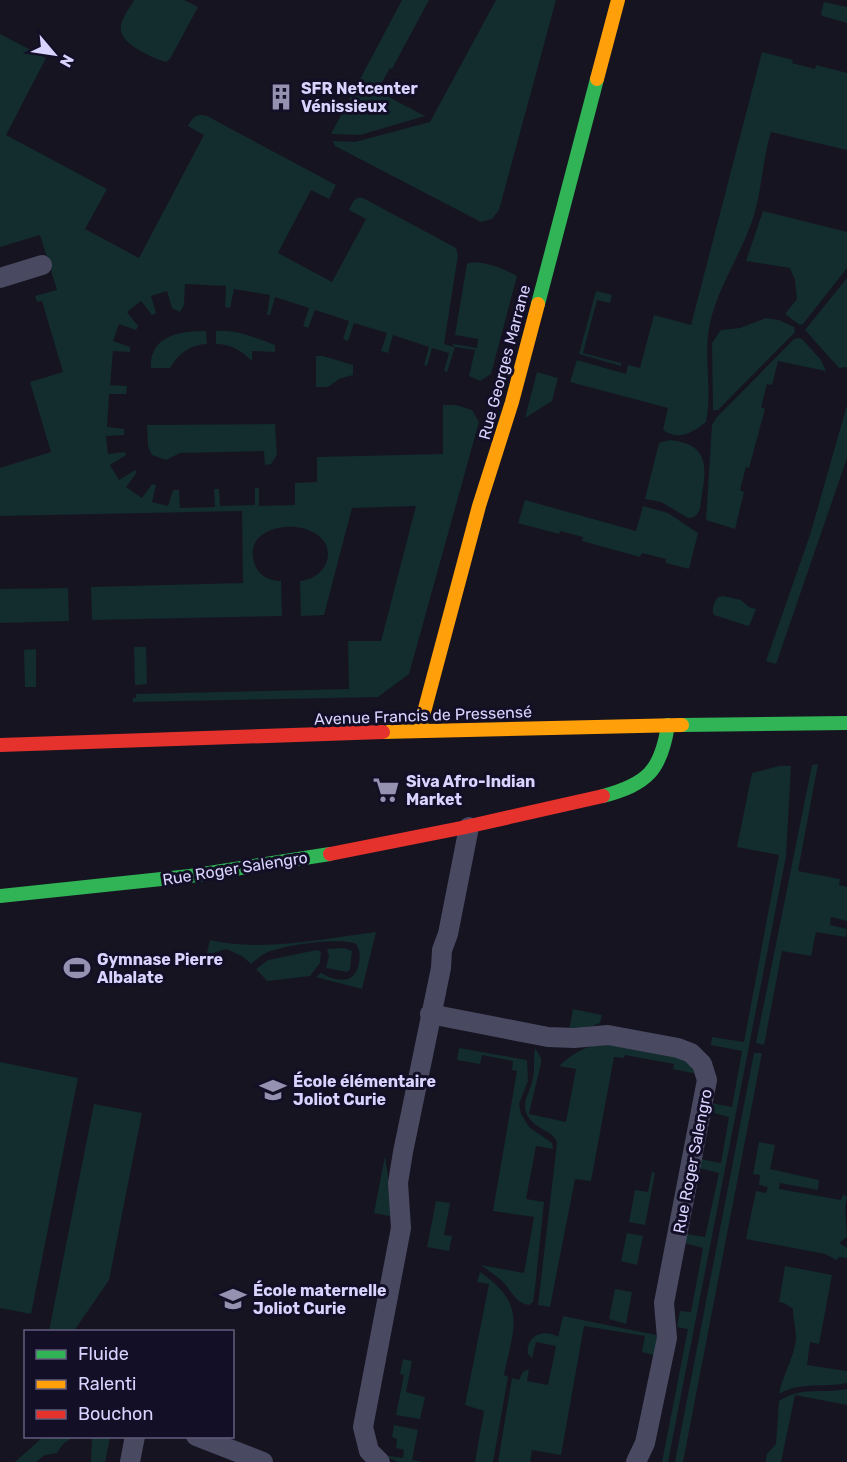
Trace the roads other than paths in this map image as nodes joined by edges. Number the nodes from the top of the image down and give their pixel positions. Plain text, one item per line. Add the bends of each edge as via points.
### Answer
1 (618, 0) edge
2 (42, 265) dead end
3 (0, 278) edge
4 (847, 723) edge
5 (668, 725) junction
6 (419, 731) junction
7 (0, 745) edge
8 (469, 827) junction
9 (0, 896) edge
10 (430, 1014) junction
11 (135, 1438) edge
12 (199, 1438) edge
13 (130, 1462) edge
14 (263, 1462) edge
15 (380, 1462) edge
16 (636, 1462) edge

1 - 6 street, Rue Georges Marrane via 512,402 479,506
2 - 3 street
4 - 5 street, Avenue Francis de Pressensé
5 - 6 street, Avenue Francis de Pressensé
5 - 8 street, Rue Roger Salengro via 661,762 641,783
6 - 7 street, Avenue Francis de Pressensé
8 - 9 street, Rue Roger Salengro via 180,878
8 - 10 street
10 - 15 street via 398,1183 401,1228 363,1426 369,1451
10 - 16 street, Rue Roger Salengro via 548,1036 620,1037 678,1048 691,1053 702,1064 707,1080 664,1304 667,1338 645,1443
11 - 13 street
12 - 14 street

